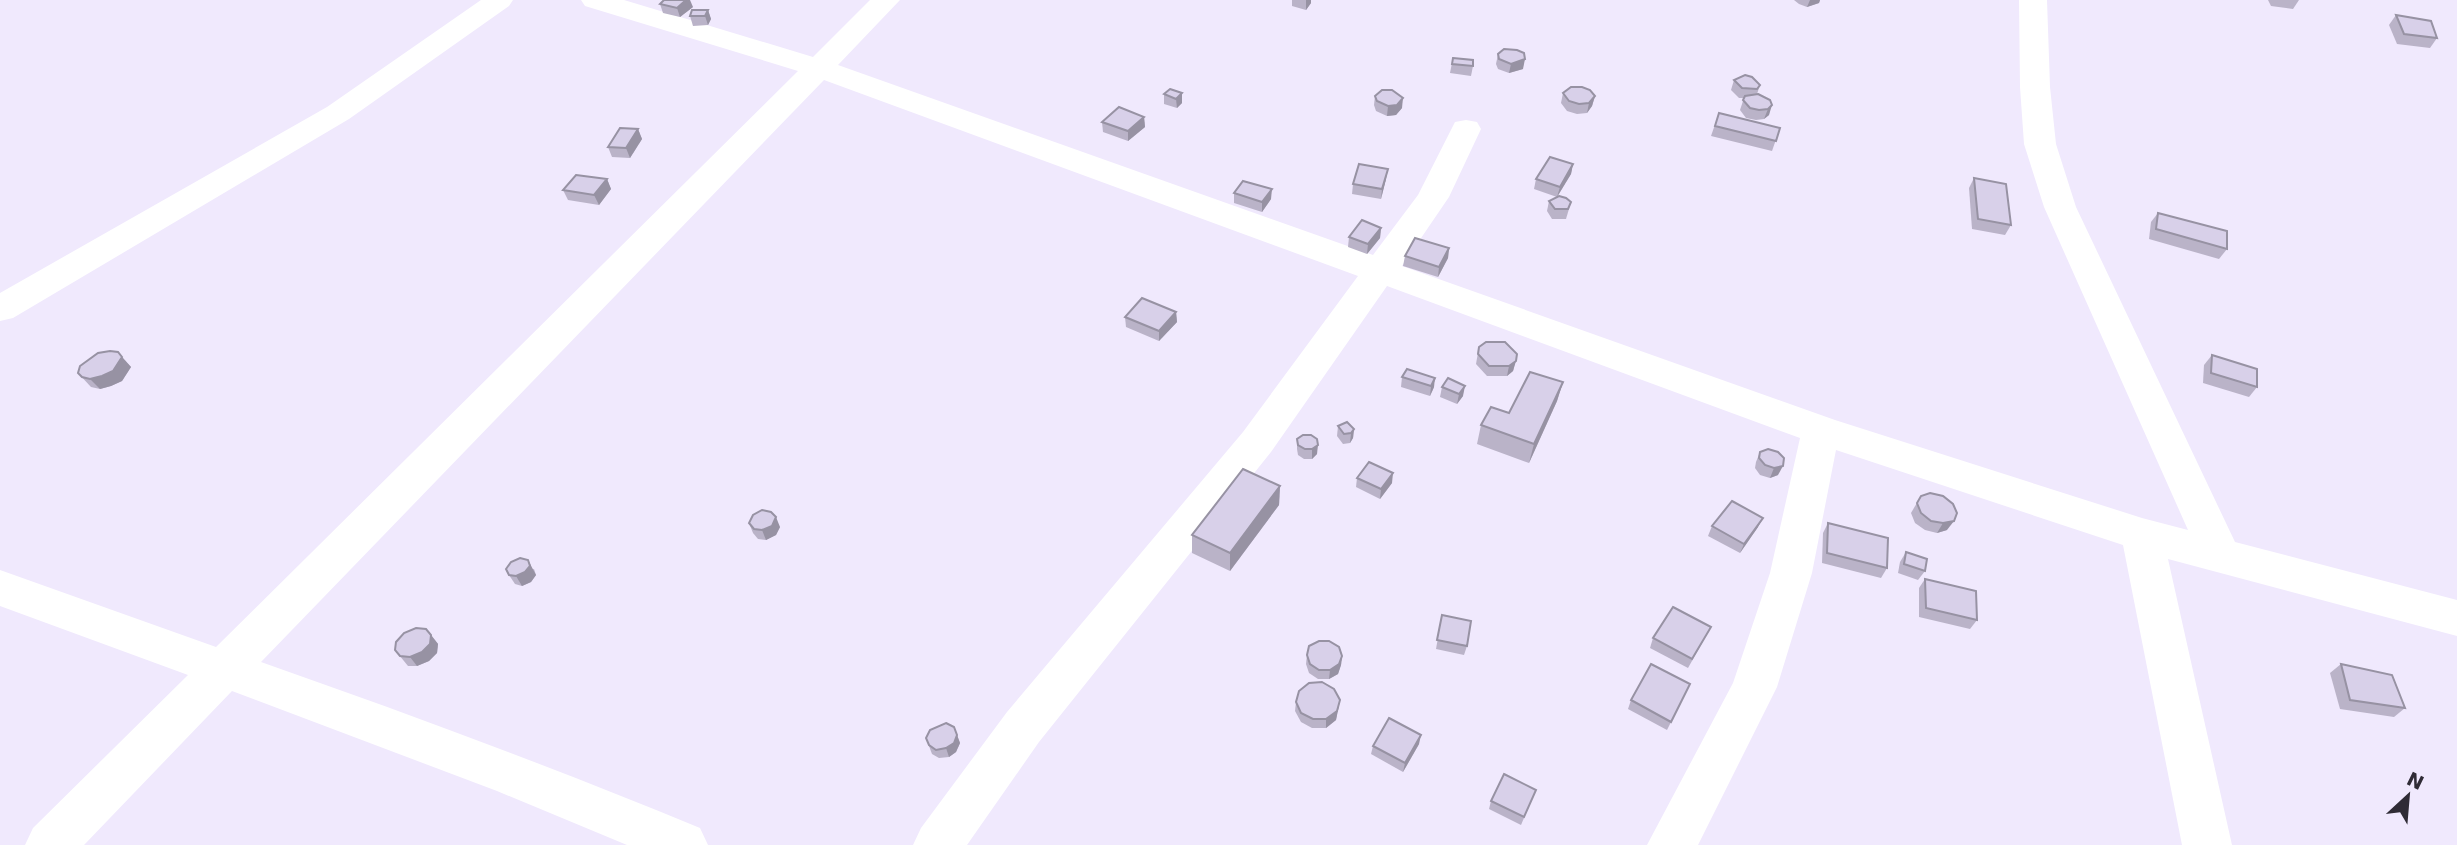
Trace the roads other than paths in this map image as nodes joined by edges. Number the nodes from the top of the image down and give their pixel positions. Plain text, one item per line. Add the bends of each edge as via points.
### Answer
1 (499, 0) edge
2 (596, 0) edge
3 (886, 0) edge
4 (2033, 0) edge
5 (819, 68) junction
6 (1466, 129) dead end
7 (1381, 270) junction
8 (0, 309) edge
9 (1822, 430) junction
10 (2142, 535) junction
11 (2221, 557) junction
12 (0, 588) edge
13 (2457, 618) edge
14 (223, 670) junction
15 (50, 845) edge
16 (683, 845) edge
17 (938, 845) edge
18 (1672, 845) edge
19 (2207, 845) edge

1 - 8 street via 338,113
2 - 5 street
3 - 5 street
4 - 11 street via 2040,144 2060,207
5 - 7 street
5 - 14 street
6 - 7 street via 1433,197
7 - 9 street
7 - 17 street via 1257,442 1023,727
9 - 10 street
9 - 18 street via 1791,573 1755,687
10 - 11 street
10 - 19 street
11 - 13 street
12 - 14 street
14 - 15 street
14 - 16 street via 607,811

